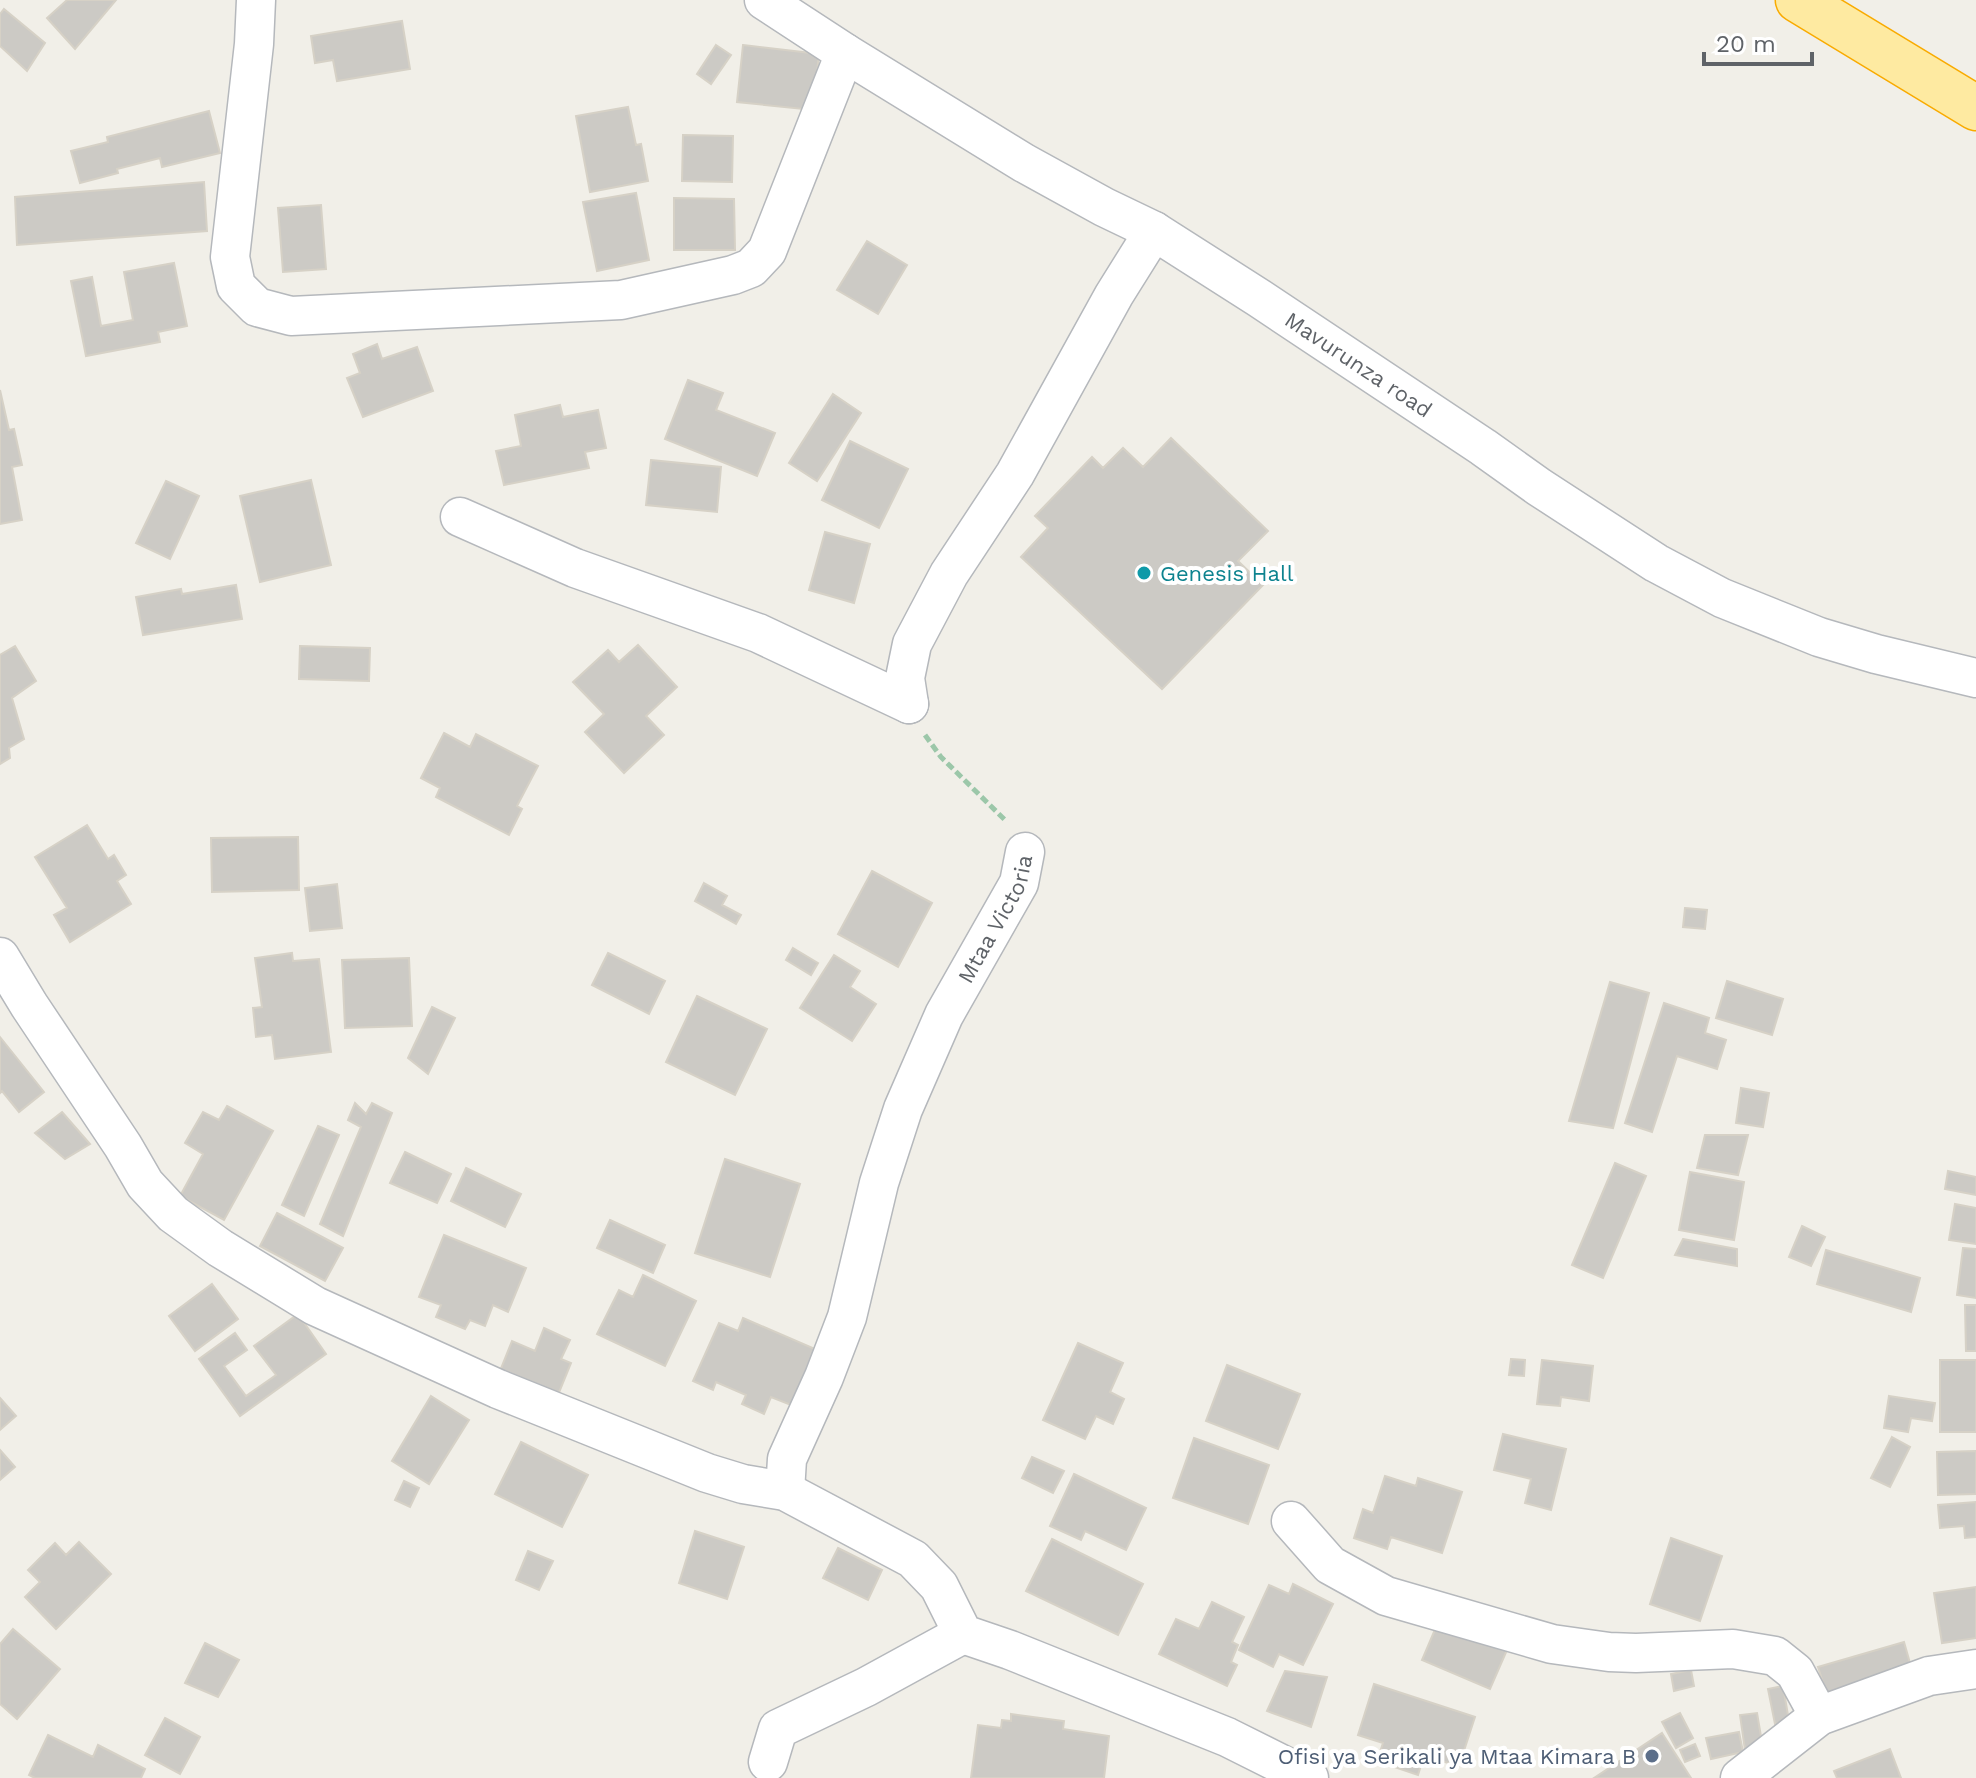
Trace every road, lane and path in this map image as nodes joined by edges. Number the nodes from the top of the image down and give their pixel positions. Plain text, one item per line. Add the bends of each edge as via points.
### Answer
1 (256, 0) edge
2 (764, 0) edge
3 (1798, 0) edge
4 (845, 53) junction
5 (1976, 108) edge
6 (1154, 231) junction
7 (460, 517) dead end
8 (1976, 678) edge
9 (909, 704) junction
10 (1025, 852) joint
11 (0, 957) edge
12 (785, 1491) junction
13 (1291, 1521) dead end
14 (963, 1634) junction
15 (1976, 1669) edge
16 (1819, 1716) junction
17 (768, 1762) dead end
18 (1309, 1778) edge
19 (1740, 1778) edge

1 - 4 street via 230,257 236,286 257,307 291,316 621,300 751,268 767,251
2 - 4 street, Mavurunza road
3 - 5 highway
4 - 6 street, Mavurunza road via 1024,163
6 - 8 street, Mavurunza road via 1656,563 1722,598 1819,637
6 - 9 street via 912,644 905,678
7 - 9 street via 575,568 758,633
9 - 10 path, Mtaa Victoria via 941,757 1020,837
10 - 12 street, Mtaa Victoria via 1019,883 944,1015 903,1109 875,1196 847,1317 787,1459
11 - 12 street via 145,1184 173,1214 220,1248 315,1306 498,1389 707,1473
12 - 14 street via 913,1559 939,1586
13 - 16 street via 1330,1565 1386,1596 1522,1635 1609,1652 1733,1649 1775,1656 1795,1672
14 - 17 street via 778,1729
14 - 18 street via 1213,1731
15 - 16 street via 1929,1676
16 - 19 street

